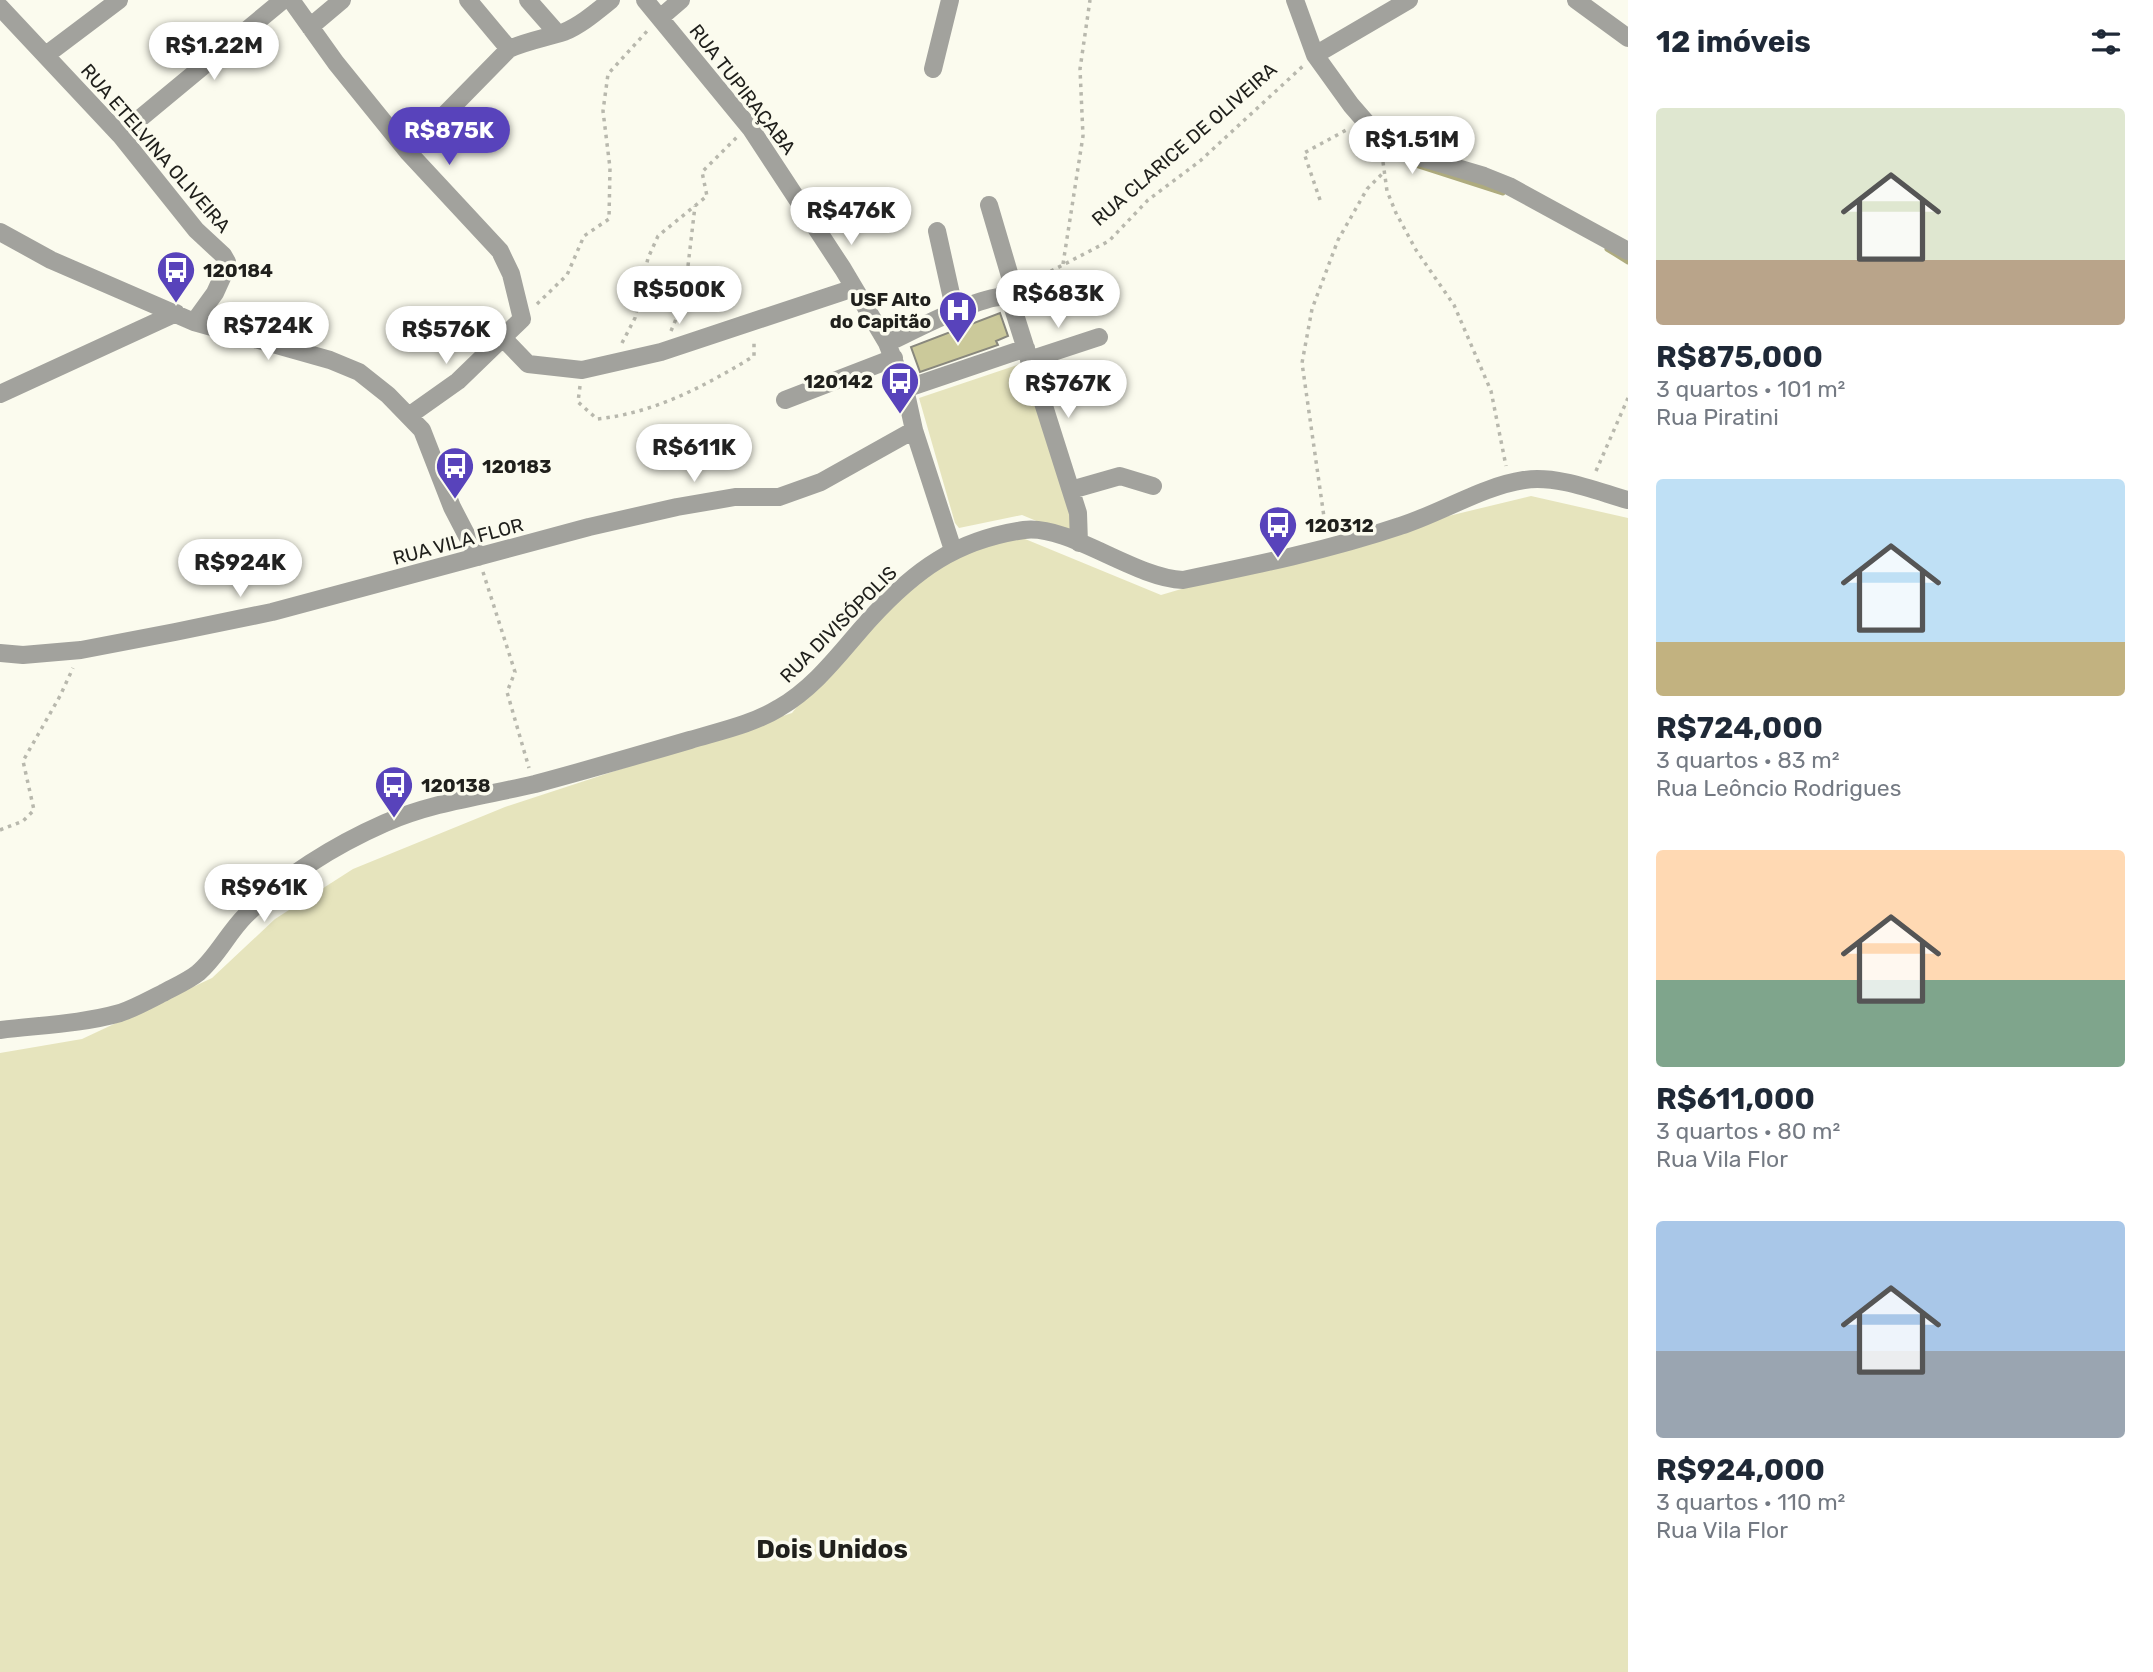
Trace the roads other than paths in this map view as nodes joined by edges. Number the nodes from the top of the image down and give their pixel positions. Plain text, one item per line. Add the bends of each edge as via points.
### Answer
1 (119, 0) edge
2 (283, 0) edge
3 (291, 0) edge
4 (342, 0) edge
5 (468, 0) edge
6 (528, 0) edge
7 (611, 0) edge
8 (645, 0) edge
9 (681, 0) edge
10 (950, 0) edge
11 (1295, 0) edge
12 (1409, 0) edge
13 (1576, 0) edge
14 (2, 10) edge
15 (660, 18) junction
16 (310, 27) junction
17 (557, 33) junction
18 (1628, 38) edge
19 (509, 49) junction
20 (46, 55) junction
21 (1315, 55) junction
22 (933, 69) dead end
23 (120, 135) junction
24 (408, 152) junction
25 (989, 205) dead end
26 (937, 231) dead end
27 (0, 232) edge
28 (1628, 251) edge
29 (854, 288) junction
30 (1006, 299) junction
31 (955, 312) junction
32 (176, 313) junction
33 (194, 322) junction
34 (501, 337) junction
35 (1099, 337) dead end
36 (890, 351) junction
37 (1028, 354) junction
38 (905, 389) junction
39 (0, 394) edge
40 (785, 400) dead end
41 (410, 415) junction
42 (914, 430) junction
43 (1153, 486) dead end
44 (1071, 490) junction
45 (1628, 500) edge
46 (1079, 543) junction
47 (953, 550) junction
48 (478, 557) junction
49 (0, 653) edge
50 (0, 1030) edge

1 - 20 street
2 - 23 street
3 - 16 street
4 - 16 street
5 - 19 street
6 - 17 street
7 - 17 street
8 - 15 street, RUA TUPIRAÇABA
9 - 15 street
10 - 22 street
11 - 21 street
12 - 21 street
13 - 18 street
14 - 20 street, RUA ETELVINA OLIVEIRA
15 - 29 street, RUA TUPIRAÇABA via 749,126
16 - 24 street
17 - 19 street
19 - 24 street
20 - 23 street, RUA ETELVINA OLIVEIRA
21 - 28 street via 1384,143 1509,186
23 - 33 street, RUA ETELVINA OLIVEIRA via 227,262 215,293
24 - 34 street via 500,251 522,319
25 - 30 street via 1012,283
26 - 31 street
27 - 32 street via 51,260
29 - 34 street via 661,352 582,370 528,364
29 - 36 street, RUA TUPIRAÇABA
30 - 31 street
30 - 37 street
31 - 36 street
32 - 33 street
32 - 39 street
33 - 41 street via 349,368
34 - 41 street via 478,364
35 - 37 street
36 - 38 street, RUA TUPIRAÇABA
36 - 40 street
37 - 38 street
37 - 44 street
38 - 42 street, RUA TUPIRAÇABA
41 - 48 street via 426,437 452,507
42 - 47 street, RUA TUPIRAÇABA
42 - 48 street, RUA VILA FLOR via 806,489 779,497 735,497 677,507
43 - 44 street via 1120,476
44 - 46 street
45 - 46 street, RUA DIVISÓPOLIS via 1561,482 1524,480 1425,518 1328,547 1183,580 1165,579
46 - 47 street, RUA DIVISÓPOLIS via 1028,529
47 - 50 street, RUA DIVISÓPOLIS via 908,581 826,671 775,711 704,736 386,822 326,853 261,900 197,974 131,1008 87,1020
48 - 49 street, RUA VILA FLOR via 272,612 81,650

